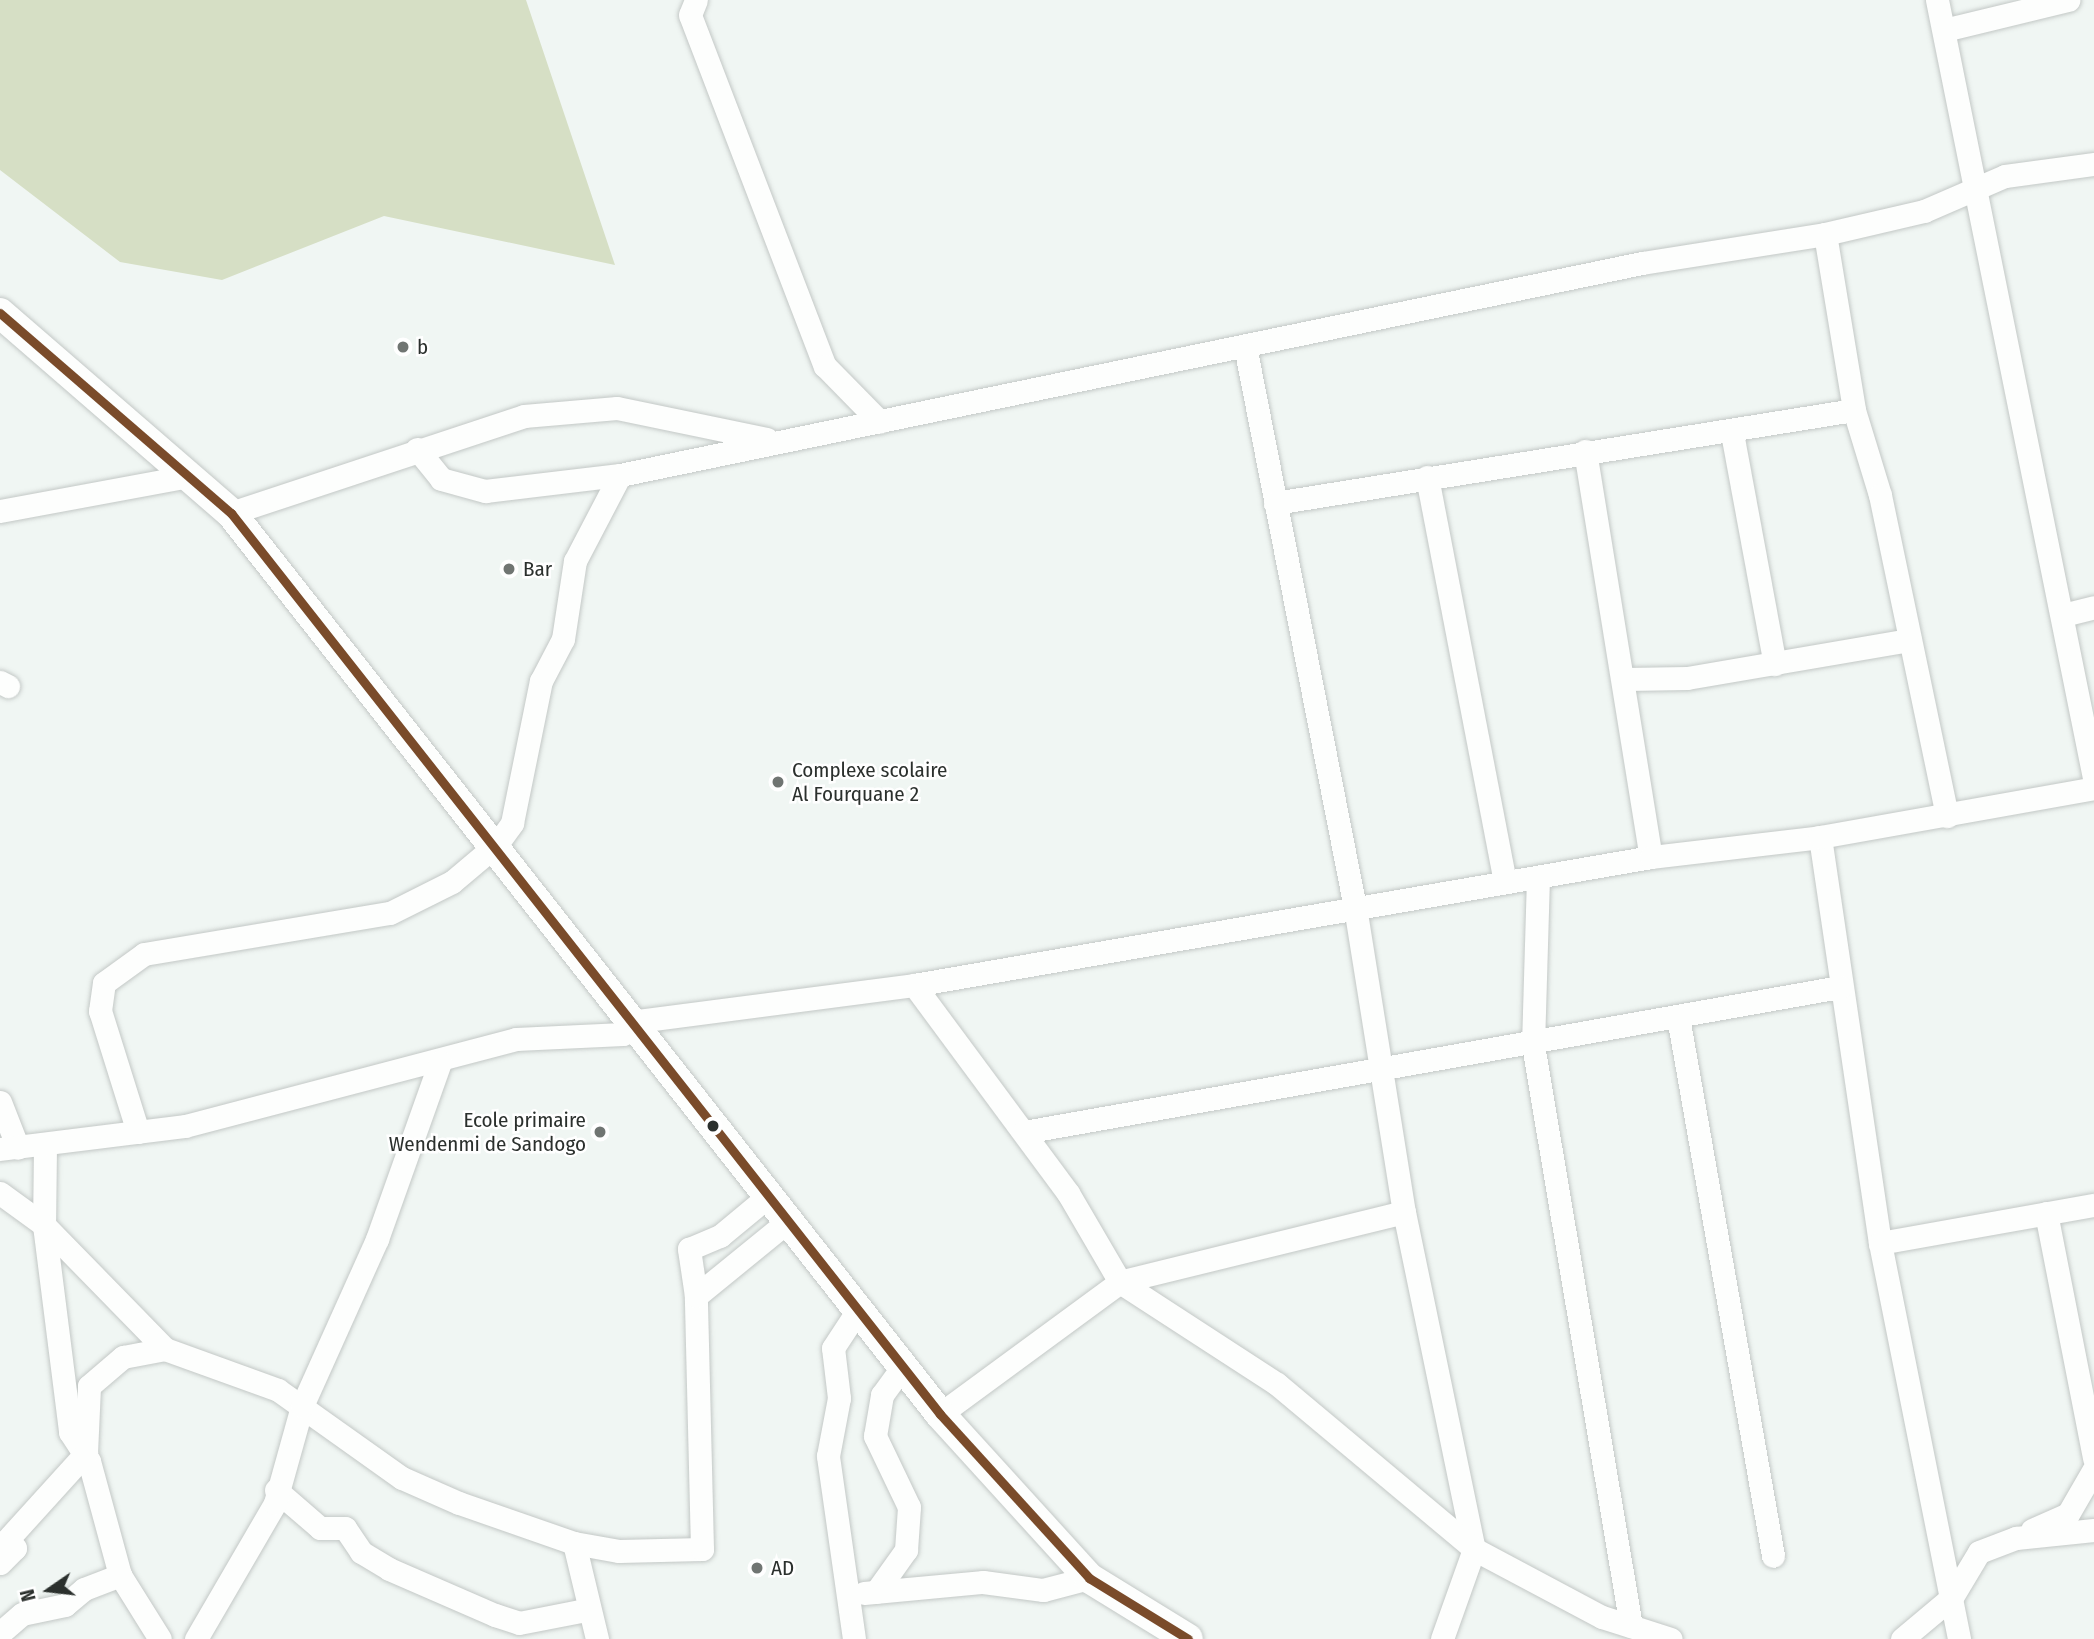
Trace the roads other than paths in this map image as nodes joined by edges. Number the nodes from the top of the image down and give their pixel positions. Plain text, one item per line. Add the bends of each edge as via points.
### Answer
1 (696, 0) edge
2 (1937, 0) edge
3 (2068, 0) edge
4 (1944, 30) junction
5 (2094, 164) edge
6 (1977, 187) junction
7 (1825, 234) junction
8 (0, 313) edge
9 (1245, 346) junction
10 (1854, 410) junction
11 (880, 422) junction
12 (1732, 433) junction
13 (780, 441) junction
14 (417, 449) junction
15 (1586, 451) junction
16 (188, 475) junction
17 (620, 475) junction
18 (1427, 477) junction
19 (1275, 503) junction
20 (0, 512) edge
21 (231, 513) junction
22 (2094, 607) edge
23 (2063, 615) junction
24 (1910, 639) junction
25 (1776, 664) junction
26 (1626, 679) junction
27 (2094, 778) edge
28 (2094, 788) edge
29 (1947, 816) junction
30 (1820, 837) junction
31 (497, 844) junction
32 (1651, 857) junction
33 (1538, 877) junction
34 (1505, 882) junction
35 (1356, 913) junction
36 (914, 985) junction
37 (1840, 987) junction
38 (1678, 1017) junction
39 (630, 1022) junction
40 (1533, 1045) junction
41 (440, 1062) junction
42 (1384, 1070) junction
43 (0, 1102) edge
44 (138, 1132) junction
45 (1024, 1132) junction
46 (45, 1147) junction
47 (9, 1148) edge
48 (0, 1193) edge
49 (767, 1197) junction
50 (2094, 1205) edge
51 (1404, 1212) junction
52 (2046, 1213) junction
53 (788, 1221) junction
54 (44, 1226) junction
55 (1880, 1243) junction
56 (1120, 1282) junction
57 (696, 1296) junction
58 (858, 1310) junction
59 (165, 1349) junction
60 (2086, 1360) edge
61 (902, 1367) junction
62 (302, 1406) junction
63 (940, 1414) junction
64 (86, 1453) junction
65 (2094, 1458) edge
66 (2094, 1469) edge
67 (276, 1490) junction
68 (2094, 1530) edge
69 (2016, 1538) junction
70 (574, 1543) junction
71 (1474, 1549) junction
72 (1773, 1556) dead end
73 (0, 1563) edge
74 (120, 1575) junction
75 (1089, 1578) junction
76 (876, 1592) junction
77 (847, 1595) junction
78 (1952, 1597) junction
79 (585, 1610) junction
80 (1631, 1626) junction
81 (0, 1633) edge
82 (160, 1639) edge
83 (196, 1639) edge
84 (597, 1639) edge
85 (854, 1639) edge
86 (1188, 1639) edge
87 (1442, 1639) edge
88 (1671, 1639) edge
89 (1902, 1639) edge
90 (1959, 1639) edge

1 - 11 street via 690,15 825,366
2 - 4 street
3 - 4 street
4 - 6 street
5 - 6 street via 2006,176
6 - 7 street via 1924,211
6 - 23 street
7 - 9 street via 1643,262
7 - 10 street
8 - 16 street
9 - 11 street
9 - 19 street
10 - 12 street
10 - 24 street
11 - 13 street
12 - 15 street
12 - 25 street
13 - 14 street via 617,408 524,416
13 - 17 street
14 - 17 street via 441,479 485,491
14 - 21 street
15 - 18 street
15 - 26 street
16 - 20 street
16 - 21 street
17 - 31 street via 575,561 563,639 541,681 512,823
18 - 19 street
18 - 34 street
19 - 35 street
21 - 31 street
22 - 23 street
23 - 27 street
24 - 25 street
24 - 29 street
25 - 26 street via 1687,678
26 - 32 street
28 - 29 street
29 - 30 street
30 - 32 street
30 - 37 street
31 - 39 street
31 - 44 street via 452,881 390,913 144,954 104,983 100,1010
32 - 33 street
33 - 34 street
33 - 40 street
34 - 35 street
35 - 36 street
35 - 42 street
36 - 39 street
36 - 45 street
37 - 38 street
37 - 55 street
38 - 40 street
38 - 72 street
39 - 41 street via 623,1034 516,1039
39 - 49 street
40 - 42 street
40 - 80 street
41 - 44 street via 185,1126
41 - 62 street via 377,1239
42 - 45 street
42 - 51 street
43 - 47 street
44 - 46 street
45 - 56 street
46 - 47 street
46 - 54 street
48 - 54 street
49 - 53 street
49 - 57 street via 720,1236 689,1249
50 - 52 street
51 - 56 street
51 - 71 street
52 - 55 street
52 - 60 street
53 - 57 street
53 - 58 street
54 - 59 street
54 - 64 street via 70,1432
55 - 78 street
56 - 63 street
56 - 71 street via 1277,1384
57 - 70 street via 702,1549 619,1551
58 - 61 street
58 - 77 street via 833,1348 839,1398 828,1456
59 - 62 street via 250,1378
59 - 64 street via 123,1357 89,1387
60 - 65 street
61 - 63 street
61 - 76 street via 882,1395 876,1436 909,1507 906,1550
62 - 67 street
62 - 70 street via 402,1478
63 - 75 street
64 - 73 street via 7,1540 15,1548
64 - 74 street
66 - 69 street via 2068,1514
67 - 79 street via 320,1528 345,1528 361,1552 473,1606 519,1623
67 - 83 street via 275,1503
68 - 69 street
69 - 78 street via 1979,1552
70 - 79 street
71 - 80 street
71 - 87 street
74 - 81 street via 84,1589 65,1605 22,1614
74 - 82 street
75 - 76 street via 1042,1590 983,1582
75 - 86 street
76 - 77 street
77 - 85 street
78 - 89 street
78 - 90 street
79 - 84 street
80 - 88 street

